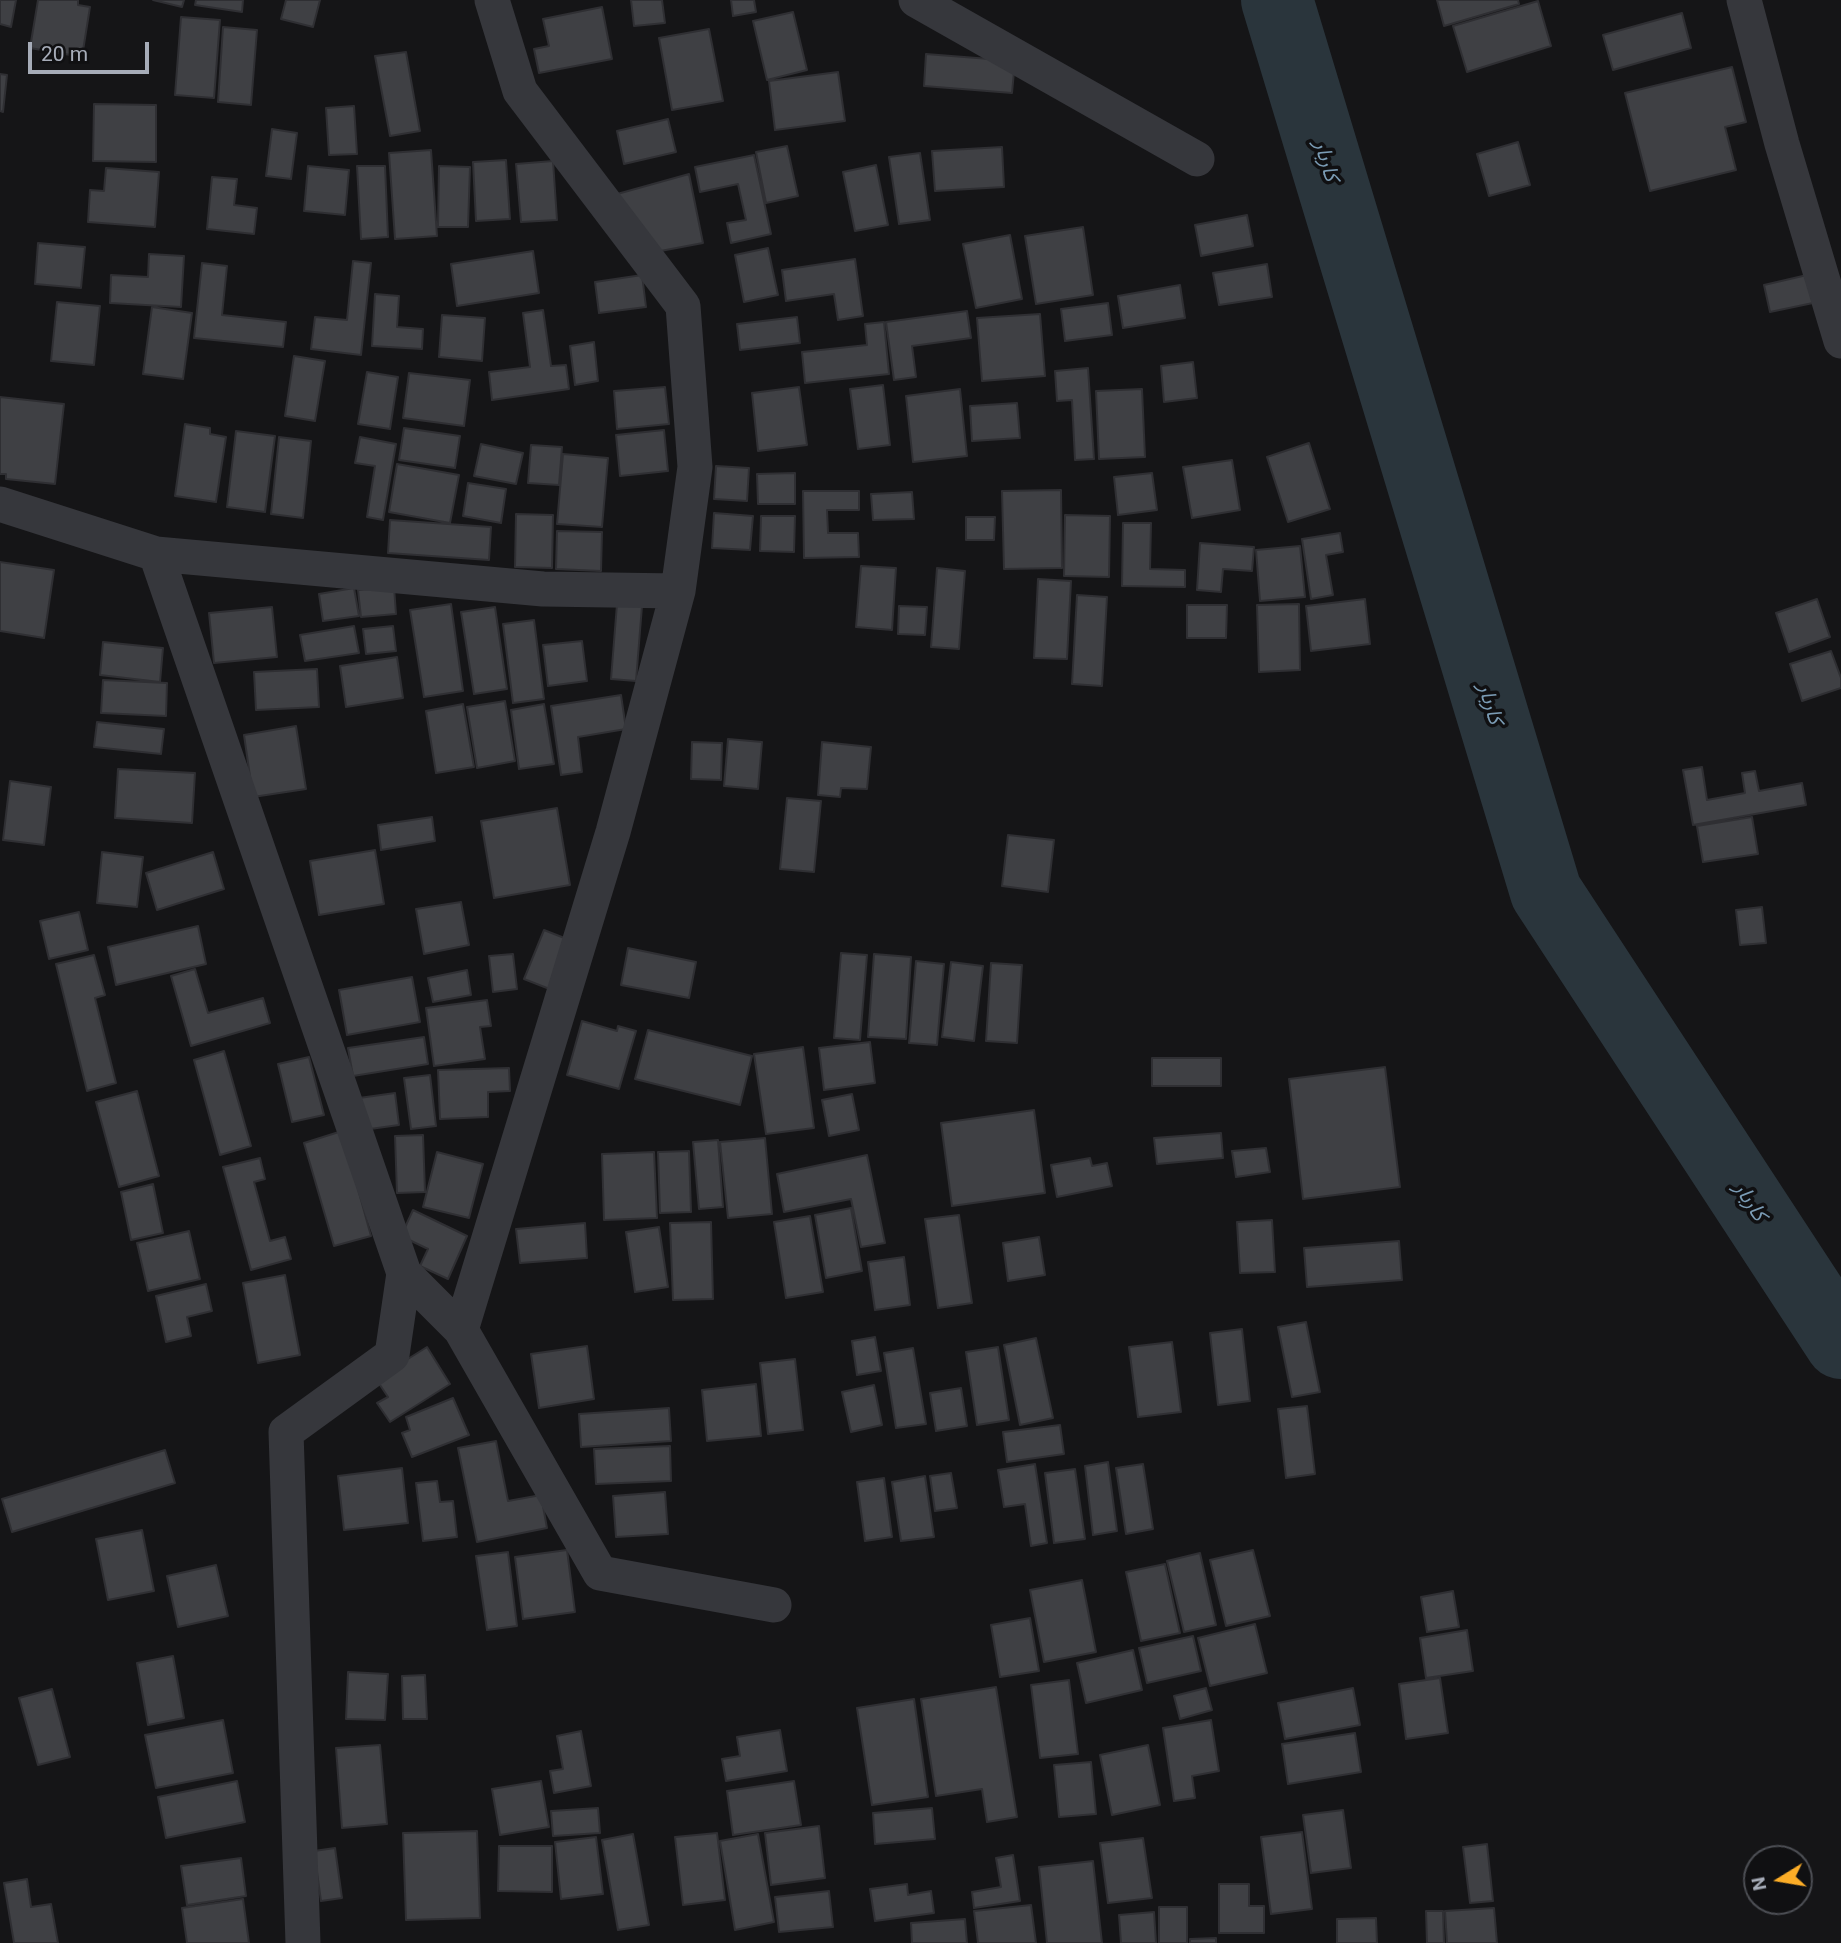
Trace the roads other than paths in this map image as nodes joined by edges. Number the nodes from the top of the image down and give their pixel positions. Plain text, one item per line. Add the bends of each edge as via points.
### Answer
1 (492, 0) edge
2 (916, 0) edge
3 (1744, 0) edge
4 (1197, 159) dead end
5 (1840, 336) edge
6 (0, 504) edge
7 (156, 554) junction
8 (678, 590) junction
9 (404, 1273) junction
10 (461, 1330) junction
11 (774, 1605) dead end
12 (303, 1943) edge

1 - 8 street via 520,91 683,306 695,467
2 - 4 street
3 - 5 street
6 - 7 street
7 - 8 street via 543,589
7 - 9 street
8 - 10 street via 613,832
9 - 10 street
9 - 12 street via 393,1355 286,1432
10 - 11 street via 600,1573

